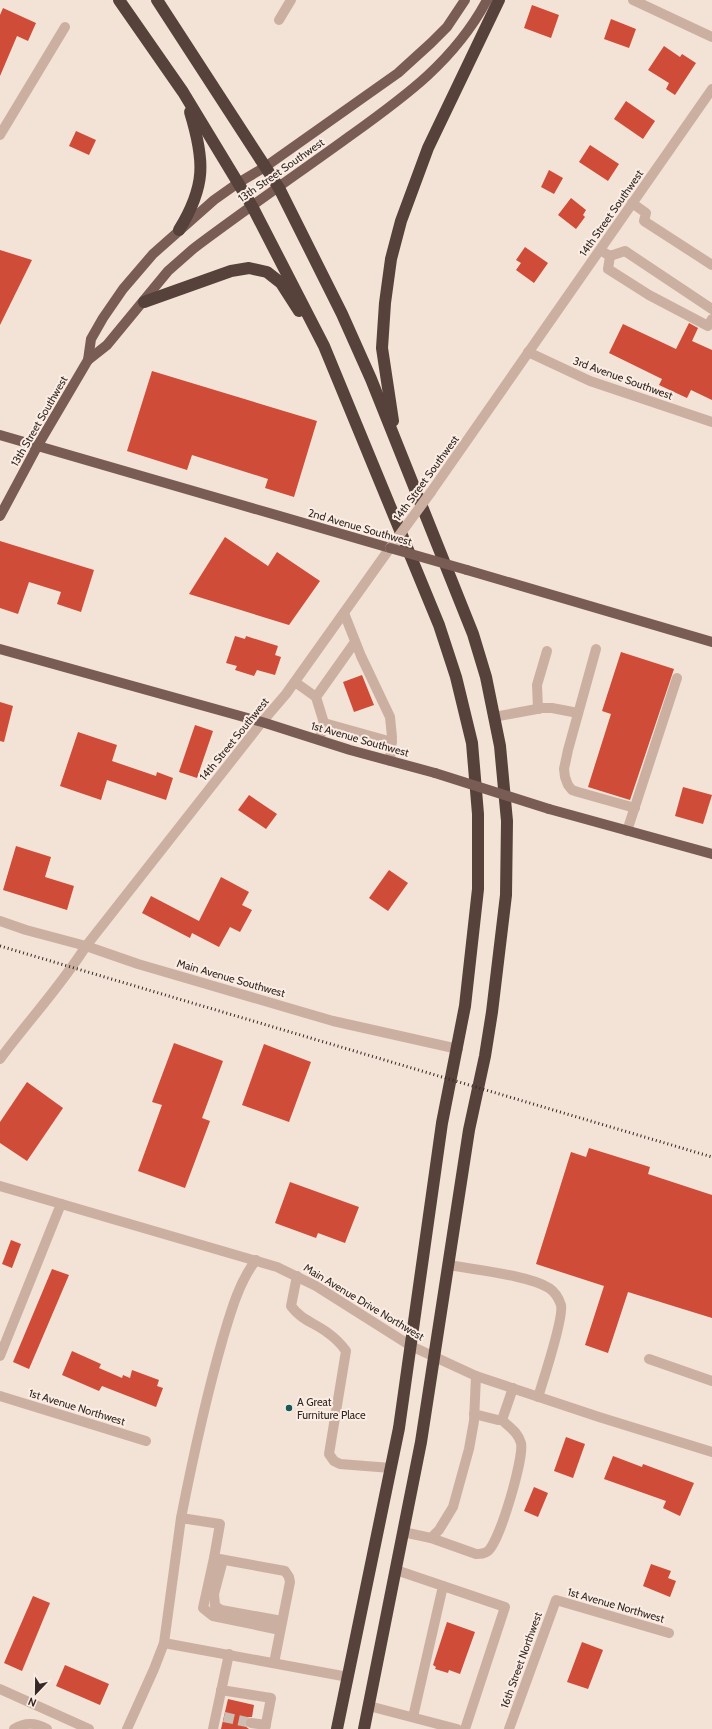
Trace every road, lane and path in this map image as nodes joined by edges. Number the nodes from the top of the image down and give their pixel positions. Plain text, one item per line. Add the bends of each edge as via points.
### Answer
1 (119, 0) edge
2 (157, 0) edge
3 (291, 0) edge
4 (465, 0) edge
5 (487, 0) edge
6 (499, 0) edge
7 (633, 0) edge
8 (279, 20) dead end
9 (65, 27) dead end
10 (712, 37) edge
11 (712, 89) edge
12 (184, 92) junction
13 (0, 135) edge
14 (265, 167) junction
15 (238, 183) junction
16 (278, 188) junction
17 (632, 203) junction
18 (252, 206) junction
19 (179, 230) junction
20 (600, 250) junction
21 (610, 256) junction
22 (712, 265) edge
23 (144, 302) junction
24 (712, 308) edge
25 (712, 319) edge
26 (324, 346) junction
27 (528, 352) junction
28 (88, 360) junction
29 (712, 422) edge
30 (0, 435) edge
31 (395, 440) junction
32 (38, 445) junction
33 (0, 516) edge
34 (390, 548) junction
35 (344, 613) junction
36 (355, 642) junction
37 (712, 642) edge
38 (0, 649) edge
39 (596, 649) dead end
40 (547, 651) dead end
41 (677, 678) dead end
42 (295, 682) junction
43 (316, 697) junction
44 (538, 708) junction
45 (578, 713) junction
46 (494, 718) junction
47 (262, 722) junction
48 (324, 723) junction
49 (319, 740) junction
50 (392, 742) junction
51 (390, 761) junction
52 (635, 808) junction
53 (627, 831) junction
54 (712, 854) edge
55 (0, 921) edge
56 (86, 946) junction
57 (458, 1049) junction
58 (0, 1059) edge
59 (0, 1186) edge
60 (61, 1204) junction
61 (256, 1260) junction
62 (449, 1264) junction
63 (297, 1276) junction
64 (412, 1346) junction
65 (0, 1356) edge
66 (435, 1357) junction
67 (649, 1359) dead end
68 (476, 1376) junction
69 (712, 1382) edge
70 (513, 1388) junction
71 (0, 1396) edge
72 (538, 1397) junction
73 (474, 1414) junction
74 (502, 1420) junction
75 (146, 1441) dead end
76 (712, 1452) edge
77 (391, 1468) junction
78 (182, 1518) junction
79 (403, 1532) junction
80 (431, 1538) junction
81 (218, 1559) junction
82 (396, 1570) junction
83 (443, 1586) junction
84 (556, 1600) joint
85 (281, 1626) junction
86 (669, 1633) dead end
87 (164, 1643) junction
88 (229, 1654) junction
89 (274, 1663) junction
90 (348, 1677) junction
91 (0, 1689) edge
92 (221, 1690) junction
93 (369, 1706) junction
94 (413, 1717) junction
95 (251, 1723) tunnel mouth
96 (266, 1727) edge
97 (14, 1729) edge
98 (47, 1729) edge
99 (88, 1729) edge
100 (127, 1729) edge
101 (213, 1729) edge
102 (337, 1729) edge
103 (364, 1729) edge
104 (457, 1729) edge
105 (465, 1729) edge
106 (509, 1729) edge

1 - 12 highway
2 - 14 highway
3 - 8 street
4 - 14 main road, 13th Street Southwest via 446,27 398,73
5 - 16 main road, 13th Street Southwest via 455,48 428,77
6 - 31 highway via 428,148 401,221 391,259 382,348
7 - 10 street
9 - 13 street
11 - 17 street, 14th Street Southwest
12 - 15 highway
12 - 19 highway via 197,135 201,172 194,203
14 - 15 main road, 13th Street Southwest
14 - 16 highway
15 - 18 highway
15 - 19 main road, 13th Street Southwest
16 - 18 main road, 13th Street Southwest
16 - 31 highway via 342,314
17 - 20 street, 14th Street Southwest
17 - 22 street via 646,213 644,221
18 - 23 main road, 13th Street Southwest via 192,249 168,271
18 - 26 highway
19 - 28 main road, 13th Street Southwest via 153,254 123,289 91,339
20 - 21 street
20 - 27 street, 14th Street Southwest
21 - 24 street via 625,251
21 - 25 street via 608,269 649,295 708,326
23 - 26 highway via 231,271 249,268 267,272 281,283
23 - 28 main road, 13th Street Southwest via 107,345
26 - 57 highway via 439,625 456,677 472,743 478,814 478,889
27 - 29 street, 3rd Avenue Southwest via 590,381
27 - 34 street, 14th Street Southwest, bridge via 432,492
28 - 32 main road, 13th Street Southwest
30 - 32 main road, 2nd Avenue Southwest
31 - 46 highway via 473,634 486,677
32 - 33 main road, 13th Street Southwest
32 - 34 main road, 2nd Avenue Southwest
34 - 35 street, 14th Street Southwest
34 - 37 main road, 2nd Avenue Southwest, bridge
35 - 36 street
35 - 42 street, 14th Street Southwest
36 - 43 street
36 - 50 street via 390,718
38 - 47 main road, 1st Avenue Southwest
39 - 45 street
40 - 44 street via 538,685
41 - 52 street
42 - 43 street
42 - 47 street, 14th Street Southwest
43 - 48 street
44 - 45 street
44 - 46 street
45 - 52 street via 564,769 568,785 572,790
46 - 62 highway via 500,746 507,821 506,895 492,1012 469,1130
47 - 49 main road, 1st Avenue Southwest
47 - 56 street, 14th Street Southwest
48 - 49 street
48 - 50 street
49 - 51 main road, 1st Avenue Southwest
50 - 51 street
51 - 53 main road, 1st Avenue Southwest, bridge
52 - 53 street
53 - 54 main road, 1st Avenue Southwest
55 - 56 street, Main Avenue Southwest
56 - 57 street, Main Avenue Southwest via 138,964 333,1020
56 - 58 street, 14th Street Southwest via 73,967
57 - 64 highway via 442,1123
59 - 60 street, Main Avenue Drive Northwest
60 - 61 street, Main Avenue Drive Northwest
60 - 65 street
61 - 63 street, Main Avenue Drive Northwest
61 - 78 street via 248,1270 234,1304 212,1374
62 - 66 highway
62 - 72 street via 525,1279 549,1288 557,1296 562,1307 559,1324
63 - 64 street, Main Avenue Drive Northwest
63 - 77 street via 291,1306 296,1314 328,1332 346,1351 329,1454 334,1462 340,1464
64 - 66 street, Main Avenue Drive Northwest
64 - 77 highway
66 - 68 street, Main Avenue Drive Northwest
66 - 79 highway
67 - 69 street
68 - 70 street, Main Avenue Drive Northwest
68 - 73 street
70 - 72 street, Main Avenue Drive Northwest
70 - 74 street
71 - 75 street, 1st Avenue Northwest
72 - 76 street, Main Avenue Drive Northwest
73 - 74 street
73 - 80 street via 469,1449 453,1507
74 - 80 street via 518,1434 522,1452 501,1526 488,1551 476,1554
77 - 90 highway
78 - 81 street via 220,1524
78 - 87 street
79 - 80 street
79 - 82 highway
81 - 85 street via 215,1606 221,1610
81 - 85 street via 285,1571 290,1582
81 - 85 street via 203,1608 213,1616
82 - 83 street
82 - 93 highway
83 - 94 street
83 - 105 street via 505,1607
84 - 86 street, 1st Avenue Northwest
84 - 106 street, 16th Street Northwest
85 - 89 street
87 - 88 street
87 - 100 street
88 - 89 street
88 - 92 street
89 - 90 street
90 - 102 highway
91 - 99 street
92 - 96 street via 271,1698
92 - 101 street via 220,1716
93 - 94 street
93 - 103 highway
94 - 104 street
95 - 96 street
97 - 98 street via 29,1723

